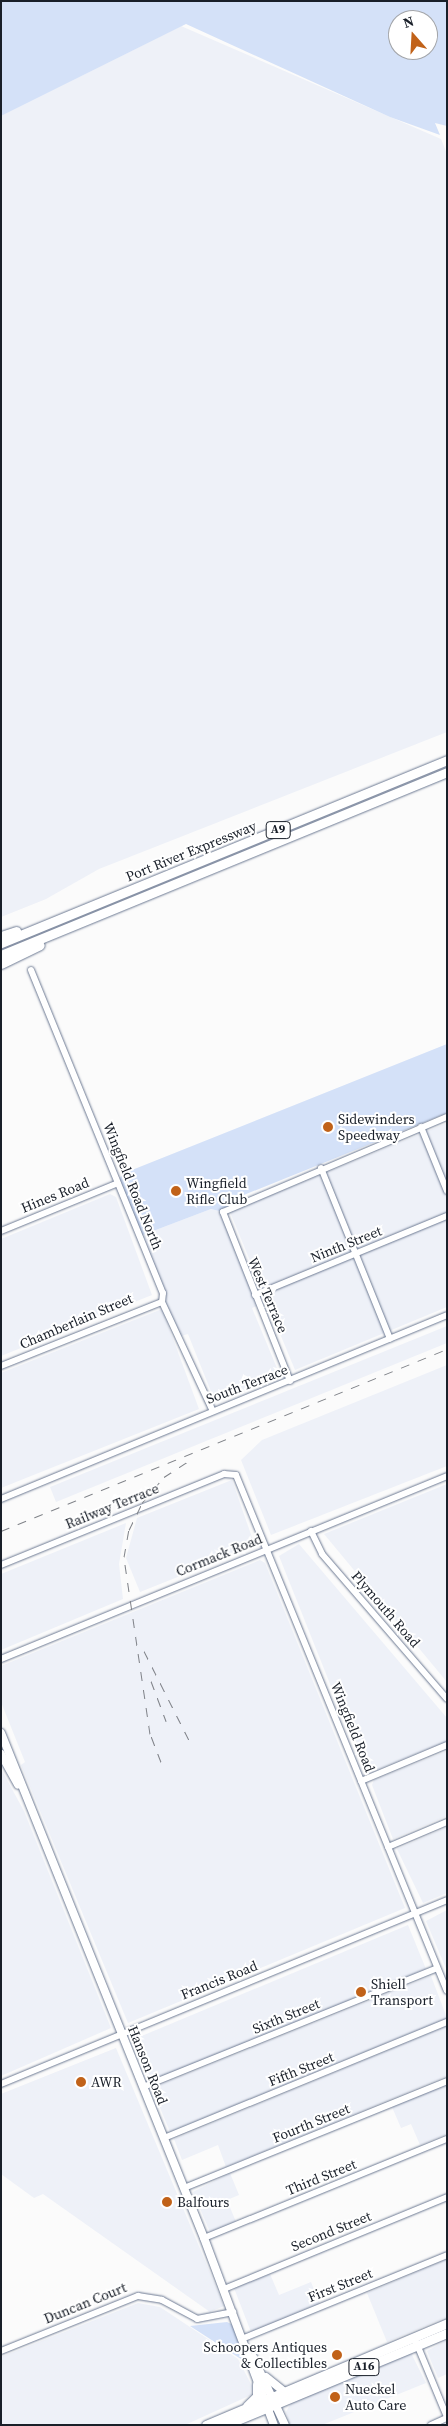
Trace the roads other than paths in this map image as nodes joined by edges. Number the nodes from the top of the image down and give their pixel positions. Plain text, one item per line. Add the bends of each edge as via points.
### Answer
1 (447, 760) edge
2 (447, 772) edge
3 (108, 900) junction
4 (106, 913) junction
5 (1, 936) edge
6 (1, 943) edge
7 (1, 955) edge
8 (1, 964) edge
9 (31, 970) dead end
10 (447, 1117) edge
11 (421, 1127) junction
12 (321, 1168) junction
13 (118, 1183) junction
14 (447, 1191) edge
15 (447, 1216) edge
16 (1, 1231) edge
17 (356, 1254) junction
18 (255, 1295) junction
19 (162, 1302) junction
20 (447, 1316) edge
21 (390, 1339) junction
22 (1, 1366) edge
23 (290, 1381) junction
24 (212, 1410) junction
25 (233, 1473) joint
26 (447, 1476) edge
27 (1, 1500) edge
28 (311, 1531) junction
29 (267, 1549) junction
30 (1, 1565) edge
31 (1, 1658) edge
32 (447, 1699) edge
33 (1, 1733) edge
34 (447, 1746) edge
35 (1, 1754) edge
36 (361, 1781) junction
37 (22, 1791) junction
38 (447, 1822) edge
39 (388, 1846) junction
40 (447, 1900) edge
41 (415, 1913) junction
42 (437, 1968) junction
43 (447, 1991) edge
44 (447, 2022) edge
45 (122, 2034) junction
46 (447, 2080) edge
47 (1, 2084) edge
48 (143, 2087) junction
49 (164, 2138) junction
50 (447, 2139) edge
51 (184, 2188) junction
52 (447, 2197) edge
53 (204, 2238) junction
54 (447, 2255) edge
55 (224, 2289) junction
56 (233, 2312) junction
57 (447, 2323) edge
58 (447, 2333) edge
59 (244, 2338) junction
60 (415, 2341) junction
61 (248, 2349) junction
62 (1, 2351) edge
63 (263, 2374) junction
64 (257, 2384) junction
65 (283, 2391) junction
66 (270, 2402) junction
67 (243, 2409) junction
68 (254, 2412) junction
69 (447, 2417) edge
70 (206, 2425) edge
71 (225, 2425) edge
72 (274, 2425) edge
73 (285, 2425) edge
74 (431, 2425) edge

1 - 3 highway, Port River Expressway / A9
2 - 4 highway, Port River Expressway / A9
3 - 5 highway
3 - 6 highway, Port River Expressway / A9
4 - 7 highway, Port River Expressway / A9
4 - 8 highway
9 - 13 street, Wingfield Road North
10 - 11 street
11 - 12 street
11 - 14 street
12 - 17 street
12 - 18 street, West Terrace via 228,1206 223,1219
13 - 16 street, Hines Road
13 - 19 street, Wingfield Road North via 163,1293
15 - 17 street, Ninth Street
17 - 18 street, Ninth Street
17 - 21 street
18 - 23 street, West Terrace
19 - 22 street, Chamberlain Street
19 - 24 street, Wingfield Road North via 173,1318
20 - 21 street, South Terrace
21 - 23 street, South Terrace
23 - 24 street, South Terrace
24 - 27 street, South Terrace
25 - 29 street, Wingfield Road
25 - 30 street, Railway Terrace
26 - 28 street, Cormack Road
28 - 29 street, Cormack Road
28 - 32 street, Plymouth Road via 322,1554
29 - 31 street, Cormack Road
29 - 36 street, Wingfield Road
33 - 37 main road, Hanson Road
34 - 36 street
35 - 37 main road, Hanson Road
36 - 39 street, Wingfield Road
37 - 45 main road, Hanson Road
38 - 39 street
39 - 41 street, Wingfield Road
40 - 41 street, Francis Road
41 - 42 street, Wingfield Road
41 - 45 street, Francis Road
42 - 43 street, Wingfield Road
42 - 48 street, Sixth Street
44 - 49 street, Fifth Street
45 - 47 street, Francis Road
45 - 48 main road, Hanson Road
46 - 51 street, Fourth Street
48 - 49 main road, Hanson Road
49 - 51 main road, Hanson Road
50 - 53 street, Third Street
51 - 53 main road, Hanson Road
52 - 55 street, Second Street
53 - 55 main road, Hanson Road
54 - 59 street, First Street
55 - 56 main road, Hanson Road
56 - 59 main road, Hanson Road
56 - 62 street, Duncan Court via 197,2319 162,2300 138,2296
57 - 60 highway, A16
58 - 60 highway, A16
59 - 61 main road, Hanson Road
60 - 65 highway, A16
60 - 66 highway, A16
60 - 69 street
61 - 63 main road, Hanson Road
61 - 64 main road, Hanson Road
63 - 65 main road
63 - 66 main road, Hanson Road
64 - 66 main road, Hanson Road
64 - 67 highway via 257,2396
65 - 66 highway, A16
66 - 67 highway, A16
66 - 68 highway, A16
66 - 72 main road, Hanson Road
66 - 73 main road, Hanson Road
67 - 70 highway, A16
68 - 71 highway, A16
68 - 72 main road via 266,2415
69 - 74 street

